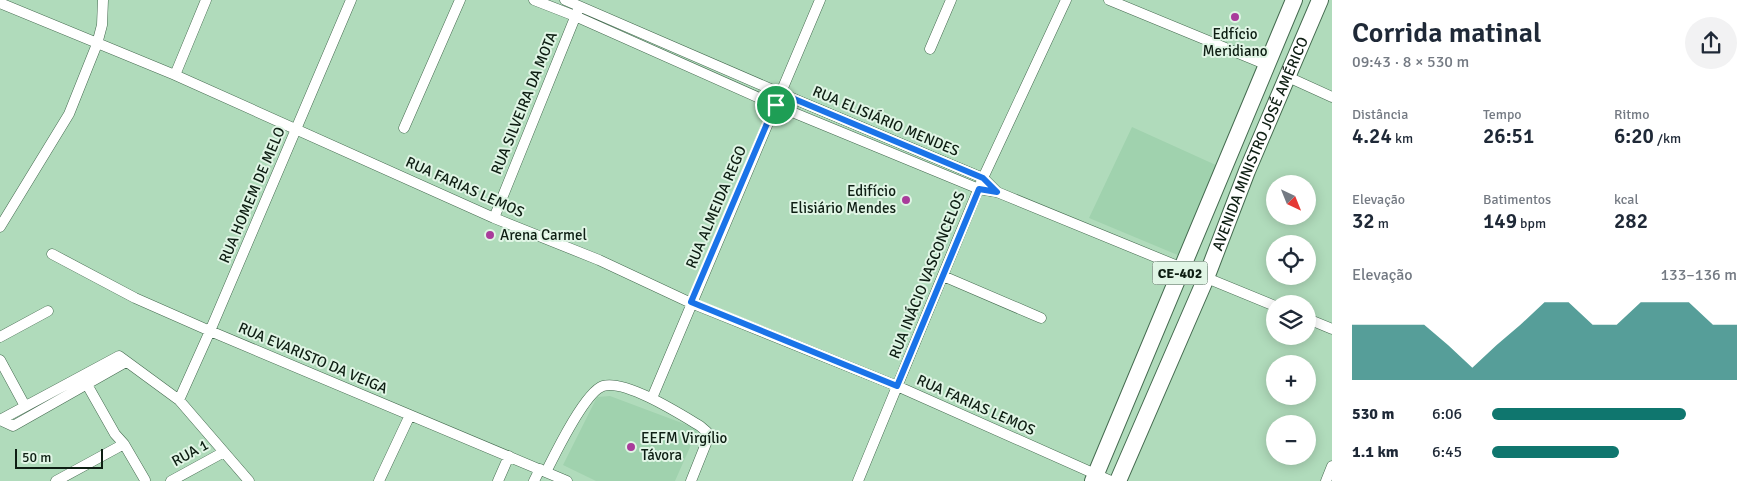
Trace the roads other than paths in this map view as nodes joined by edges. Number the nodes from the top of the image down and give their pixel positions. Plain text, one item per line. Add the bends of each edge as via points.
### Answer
1 (103, 0) edge
2 (206, 0) edge
3 (351, 0) edge
4 (460, 0) edge
5 (534, 0) edge
6 (565, 0) edge
7 (820, 0) edge
8 (951, 0) edge
9 (1066, 0) edge
10 (1109, 0) edge
11 (1294, 0) edge
12 (1320, 0) edge
13 (0, 3) edge
14 (581, 3) edge
15 (576, 16) junction
16 (96, 44) junction
17 (674, 47) junction
18 (930, 48) dead end
19 (669, 58) junction
20 (1267, 65) junction
21 (175, 75) junction
22 (1288, 77) junction
23 (780, 93) junction
24 (1332, 97) edge
25 (776, 105) junction
26 (404, 128) dead end
27 (296, 129) junction
28 (872, 132) junction
29 (868, 142) junction
30 (1247, 171) junction
31 (983, 178) junction
32 (979, 189) junction
33 (997, 192) junction
34 (494, 218) junction
35 (0, 227) edge
36 (52, 254) dead end
37 (1182, 268) junction
38 (943, 276) junction
39 (1206, 278) junction
40 (691, 302) junction
41 (1266, 302) edge
42 (48, 311) dead end
43 (1041, 318) dead end
44 (1316, 322) edge
45 (1332, 329) edge
46 (210, 331) junction
47 (0, 337) edge
48 (122, 359) junction
49 (0, 360) edge
50 (82, 376) junction
51 (87, 385) junction
52 (897, 386) junction
53 (652, 398) junction
54 (179, 400) junction
55 (25, 406) junction
56 (410, 415) junction
57 (0, 420) edge
58 (124, 444) junction
59 (224, 452) junction
60 (509, 456) junction
61 (1332, 466) edge
62 (543, 470) junction
63 (1095, 478) edge
64 (145, 480) dead end
65 (56, 481) edge
66 (172, 481) edge
67 (249, 481) edge
68 (379, 481) edge
69 (498, 481) edge
70 (534, 481) edge
71 (567, 481) edge
72 (690, 481) edge
73 (858, 481) edge
74 (1111, 481) edge
75 (1118, 481) edge
76 (1326, 481) edge

1 - 16 street via 102,25
2 - 21 street
3 - 27 street, RUA HOMEM DE MELO
4 - 26 street
5 - 15 street, RUA ELISIÁRIO MENDES
6 - 14 street, RUA ELISIÁRIO MENDES
7 - 23 street, RUA ALMEIDA REGO
8 - 18 street
9 - 31 street, RUA INÁCIO VASCONCELOS
10 - 20 street
11 - 20 main road, AVENIDA MINISTRO JOSÉ AMÉRICO / CE-402
12 - 22 main road, AVENIDA MINISTRO JOSÉ AMÉRICO / CE-402
13 - 16 street, RUA FARIAS LEMOS
14 - 15 street, RUA SILVEIRA DA MOTA
14 - 17 street, RUA ELISIÁRIO MENDES
15 - 19 street, RUA ELISIÁRIO MENDES
15 - 34 street, RUA SILVEIRA DA MOTA
16 - 21 street, RUA FARIAS LEMOS
16 - 35 street via 69,114
17 - 19 street
17 - 23 street, RUA ELISIÁRIO MENDES
19 - 25 street, RUA ELISIÁRIO MENDES
20 - 30 main road via 1275,79 1247,154
20 - 37 main road, AVENIDA MINISTRO JOSÉ AMÉRICO / CE-402
21 - 27 street, RUA FARIAS LEMOS
22 - 24 street
22 - 30 main road, AVENIDA MINISTRO JOSÉ AMÉRICO / CE-402
23 - 25 street, RUA ALMEIDA REGO
23 - 28 street, RUA ELISIÁRIO MENDES
25 - 29 street, RUA ELISIÁRIO MENDES
25 - 40 street, RUA ALMEIDA REGO
27 - 34 street, RUA FARIAS LEMOS
27 - 46 street, RUA HOMEM DE MELO
28 - 29 street
28 - 31 street, RUA ELISIÁRIO MENDES
29 - 32 street, RUA ELISIÁRIO MENDES
30 - 39 main road, AVENIDA MINISTRO JOSÉ AMÉRICO / CE-402
31 - 32 street, RUA INÁCIO VASCONCELOS
31 - 33 street, RUA ELISIÁRIO MENDES
32 - 33 street, RUA ELISIÁRIO MENDES
32 - 38 street, RUA INÁCIO VASCONCELOS
33 - 37 street, RUA ELISIÁRIO MENDES
34 - 40 street, RUA FARIAS LEMOS via 599,260
36 - 46 street, RUA EVARISTO DA VEIGA via 134,298
37 - 39 street, RUA ELISIÁRIO MENDES
37 - 63 main road, AVENIDA MINISTRO JOSÉ AMÉRICO / CE-402
38 - 43 street
38 - 52 street, RUA INÁCIO VASCONCELOS
39 - 41 street, RUA ELISIÁRIO MENDES
39 - 75 main road, AVENIDA MINISTRO JOSÉ AMÉRICO / CE-402
40 - 52 street, RUA FARIAS LEMOS
40 - 53 street, RUA ALMEIDA REGO
42 - 47 street
44 - 45 street
46 - 54 street, RUA HOMEM DE MELO
46 - 56 street, RUA EVARISTO DA VEIGA
48 - 50 street
48 - 51 street
48 - 54 street
49 - 55 street
50 - 51 street
50 - 55 street
51 - 57 street via 13,426
51 - 58 street
52 - 63 street, RUA FARIAS LEMOS
52 - 73 street, RUA INÁCIO VASCONCELOS
53 - 62 street via 611,385 601,387 574,420
53 - 72 street via 706,432 707,441
54 - 59 street
55 - 57 street
56 - 60 street, RUA EVARISTO DA VEIGA
56 - 68 street
58 - 64 street
58 - 65 street
59 - 66 street, RUA 1
59 - 67 street
60 - 62 street, RUA EVARISTO DA VEIGA
60 - 69 street
61 - 76 street
62 - 70 street
62 - 71 street, RUA EVARISTO DA VEIGA
63 - 74 street, RUA FARIAS LEMOS

